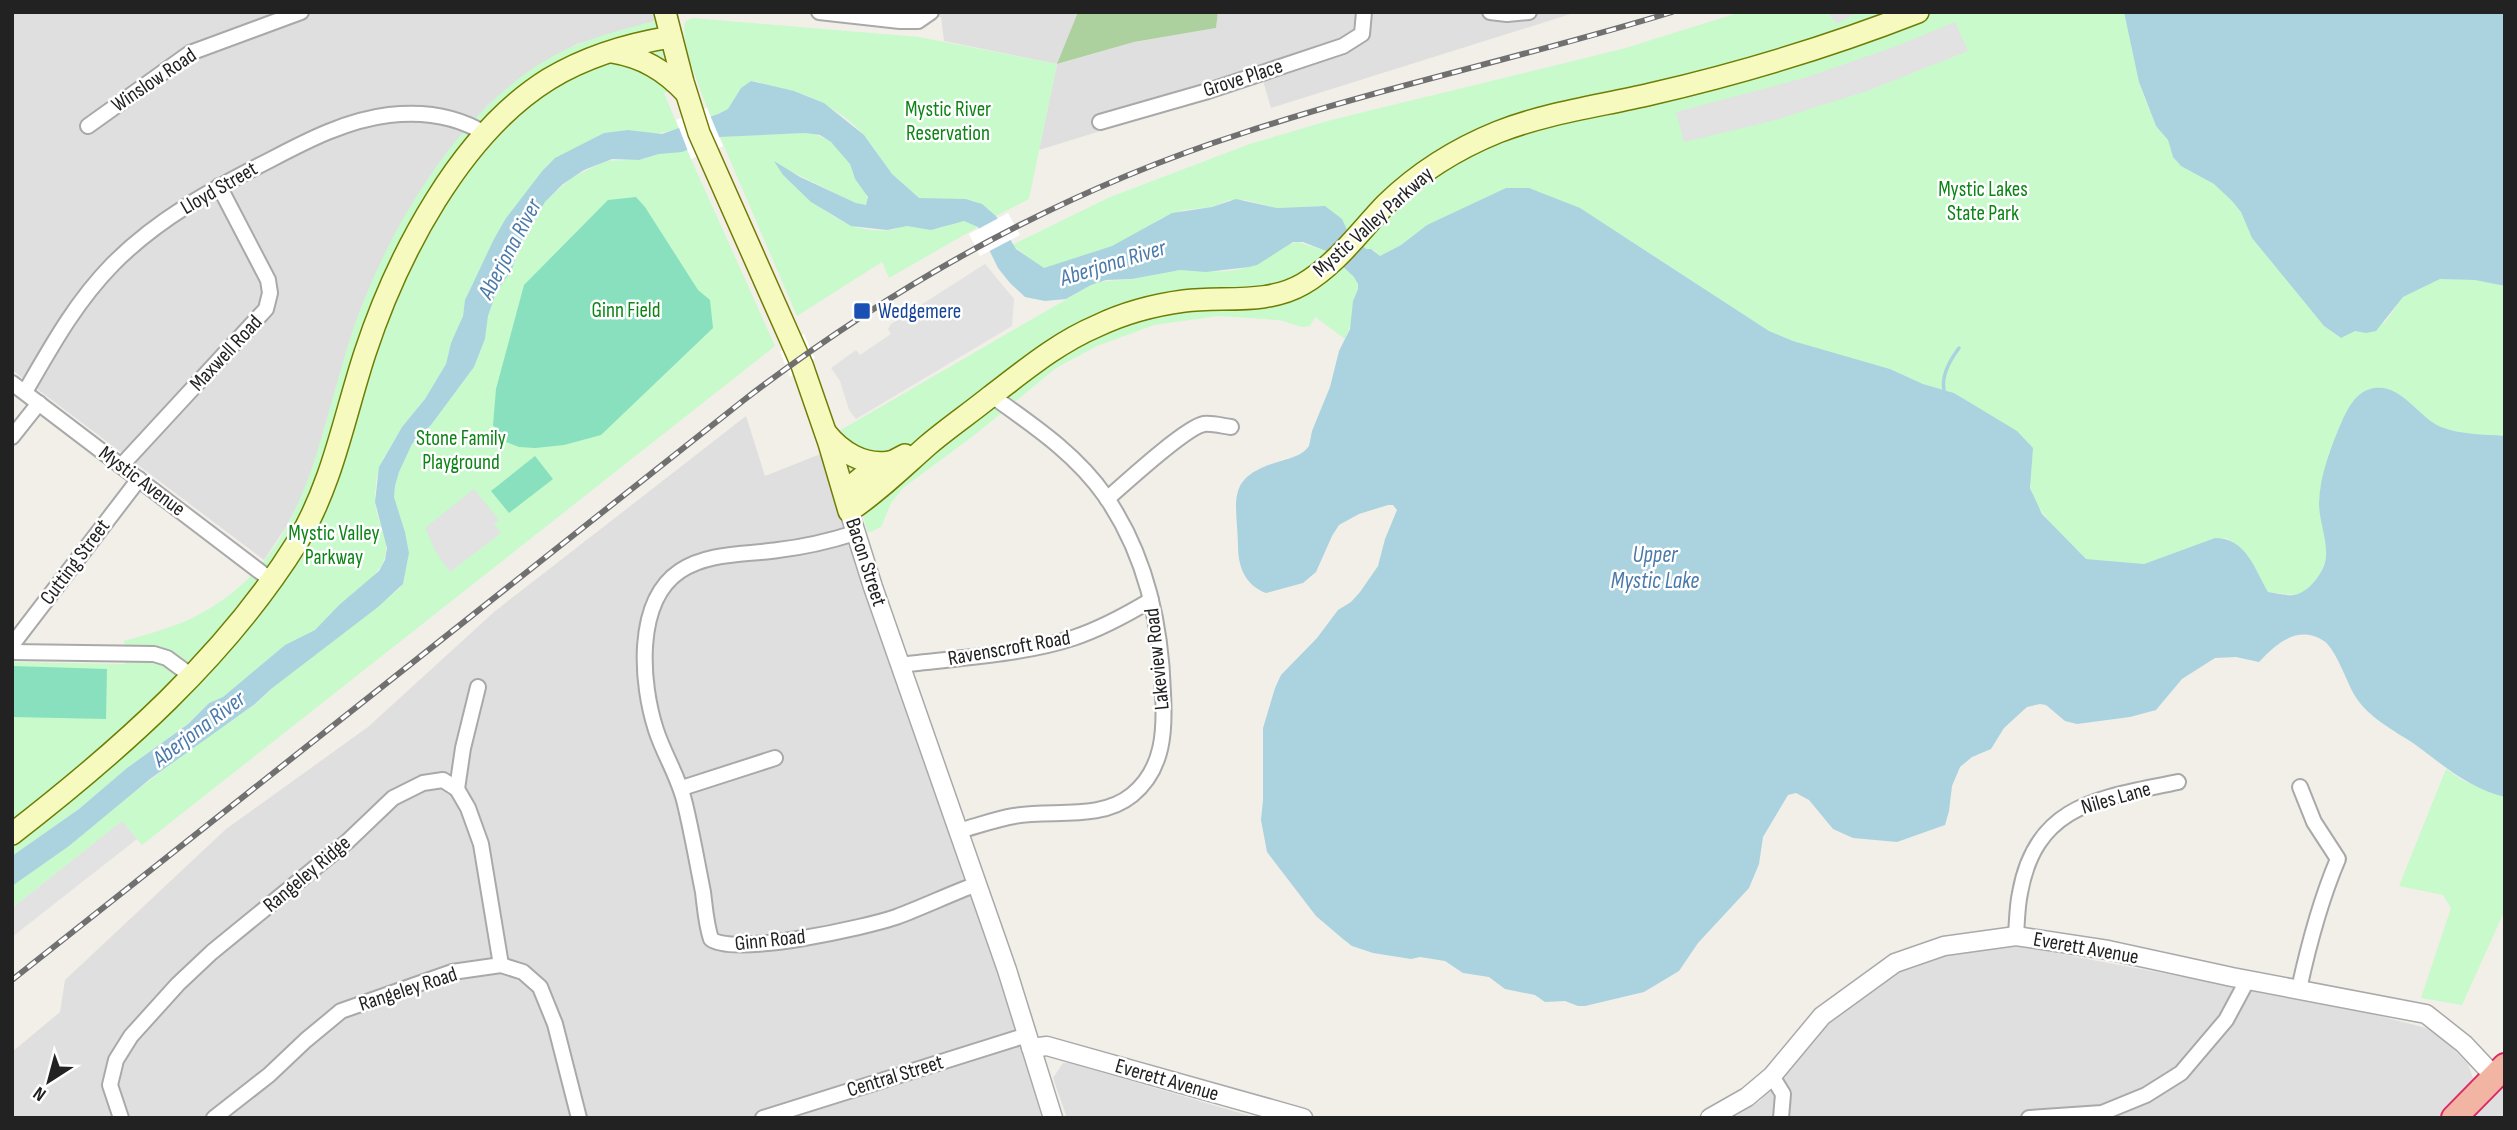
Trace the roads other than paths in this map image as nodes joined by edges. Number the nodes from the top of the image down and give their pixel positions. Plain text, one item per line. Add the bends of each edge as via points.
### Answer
1 (665, 12) edge
2 (819, 12) edge
3 (931, 12) edge
4 (1364, 12) edge
5 (1490, 12) edge
6 (1529, 12) edge
7 (1918, 12) edge
8 (296, 13) edge
9 (671, 37) junction
10 (606, 52) junction
11 (690, 104) junction
12 (1100, 122) dead end
13 (88, 126) dead end
14 (486, 134) junction
15 (219, 186) junction
16 (12, 383) edge
17 (25, 392) junction
18 (992, 396) junction
19 (39, 403) junction
20 (1231, 427) dead end
21 (825, 431) junction
22 (12, 437) edge
23 (932, 442) junction
24 (891, 462) junction
25 (121, 466) junction
26 (139, 479) junction
27 (1107, 499) junction
28 (846, 501) junction
29 (855, 533) junction
30 (271, 580) junction
31 (1151, 600) junction
32 (12, 645) edge
33 (12, 652) edge
34 (900, 666) junction
35 (190, 675) junction
36 (478, 687) dead end
37 (775, 758) dead end
38 (2178, 782) dead end
39 (2300, 787) dead end
40 (682, 788) junction
41 (457, 789) junction
42 (958, 831) junction
43 (12, 834) edge
44 (977, 884) junction
45 (2016, 936) junction
46 (501, 965) junction
47 (2248, 979) junction
48 (2300, 989) junction
49 (1029, 1042) junction
50 (1772, 1076) junction
51 (2501, 1078) edge
52 (2128, 1102) junction
53 (796, 1112) edge
54 (121, 1118) edge
55 (214, 1118) edge
56 (579, 1118) edge
57 (763, 1118) edge
58 (1053, 1118) edge
59 (1303, 1118) edge
60 (1710, 1118) edge
61 (1781, 1118) edge
62 (2029, 1118) edge
63 (2118, 1118) edge
64 (2454, 1118) edge

1 - 9 main road, Bacon Street
2 - 3 street via 900,21 918,20
4 - 12 street, Grove Place via 1362,34 1343,46
5 - 6 street
7 - 18 main road, Mystic Valley Parkway via 1740,72 1498,132 1422,174 1303,284 1282,293 1185,301 1121,315 1057,347
8 - 13 street, Winslow Road via 190,53
9 - 10 main road
9 - 11 main road, Bacon Street
10 - 11 main road via 650,63 671,78
10 - 14 main road via 543,83
11 - 21 main road, Bacon Street via 707,153 794,346
14 - 15 street, Lloyd Street via 440,116 379,116 323,134
14 - 30 main road via 438,198 399,268 365,355 323,494
15 - 17 street, Lloyd Street via 150,232 111,266 64,324
15 - 25 street, Maxwell Road via 268,280 267,309
16 - 17 street, Mystic Avenue
17 - 19 street, Mystic Avenue
18 - 23 main road, Mystic Valley Parkway
18 - 27 street, Lakeview Road via 1080,464
19 - 22 street
19 - 25 street, Mystic Avenue
20 - 27 street via 1199,426
21 - 24 main road via 855,457
21 - 28 main road, Bacon Street
23 - 24 main road, Mystic Valley Parkway
23 - 28 main road, Mystic Valley Parkway via 871,495
24 - 28 main road, Mystic Valley Parkway via 856,481
25 - 26 street, Mystic Avenue
26 - 30 street, Mystic Avenue
26 - 32 street, Cutting Street
27 - 31 street, Lakeview Road via 1135,552
28 - 29 street, Bacon Street
29 - 34 street, Bacon Street
29 - 40 street, Ginn Road via 790,549 709,559 679,572 666,584 653,607 645,666 656,729
30 - 35 main road
31 - 34 street, Ravenscroft Road via 1102,626 1042,647
31 - 42 street, Lakeview Road via 1162,663 1164,733 1160,752 1142,786 1130,797 1092,811 1015,816
33 - 35 street via 158,655
34 - 42 street, Bacon Street
35 - 43 main road via 102,762
36 - 41 street
37 - 40 street
38 - 45 street, Niles Lane via 2105,798 2065,814 2052,825 2027,865
39 - 48 street via 2314,822 2338,859 2309,939
40 - 44 street, Ginn Road via 709,933 720,945 841,932 895,917
41 - 46 street via 481,844
41 - 54 street, Rangeley Ridge via 443,780 423,783 393,798 168,995 116,1060 110,1085
42 - 44 street, Bacon Street
44 - 49 street, Bacon Street
45 - 47 street, Everett Avenue
45 - 50 street, Everett Avenue via 1944,946 1895,963 1822,1016
46 - 55 street, Rangeley Road via 452,971 341,1011
46 - 56 street via 523,972 540,987 555,1024
47 - 48 street, Everett Avenue
47 - 52 street via 2226,1020 2181,1073
48 - 51 street, Everett Avenue via 2426,1014
49 - 53 street, Central Street
49 - 58 street, Bacon Street
49 - 59 street, Everett Avenue
50 - 60 street, Everett Avenue
50 - 61 street via 1783,1094
51 - 64 highway
52 - 62 street via 2102,1113
52 - 63 street
53 - 57 street, Central Street

